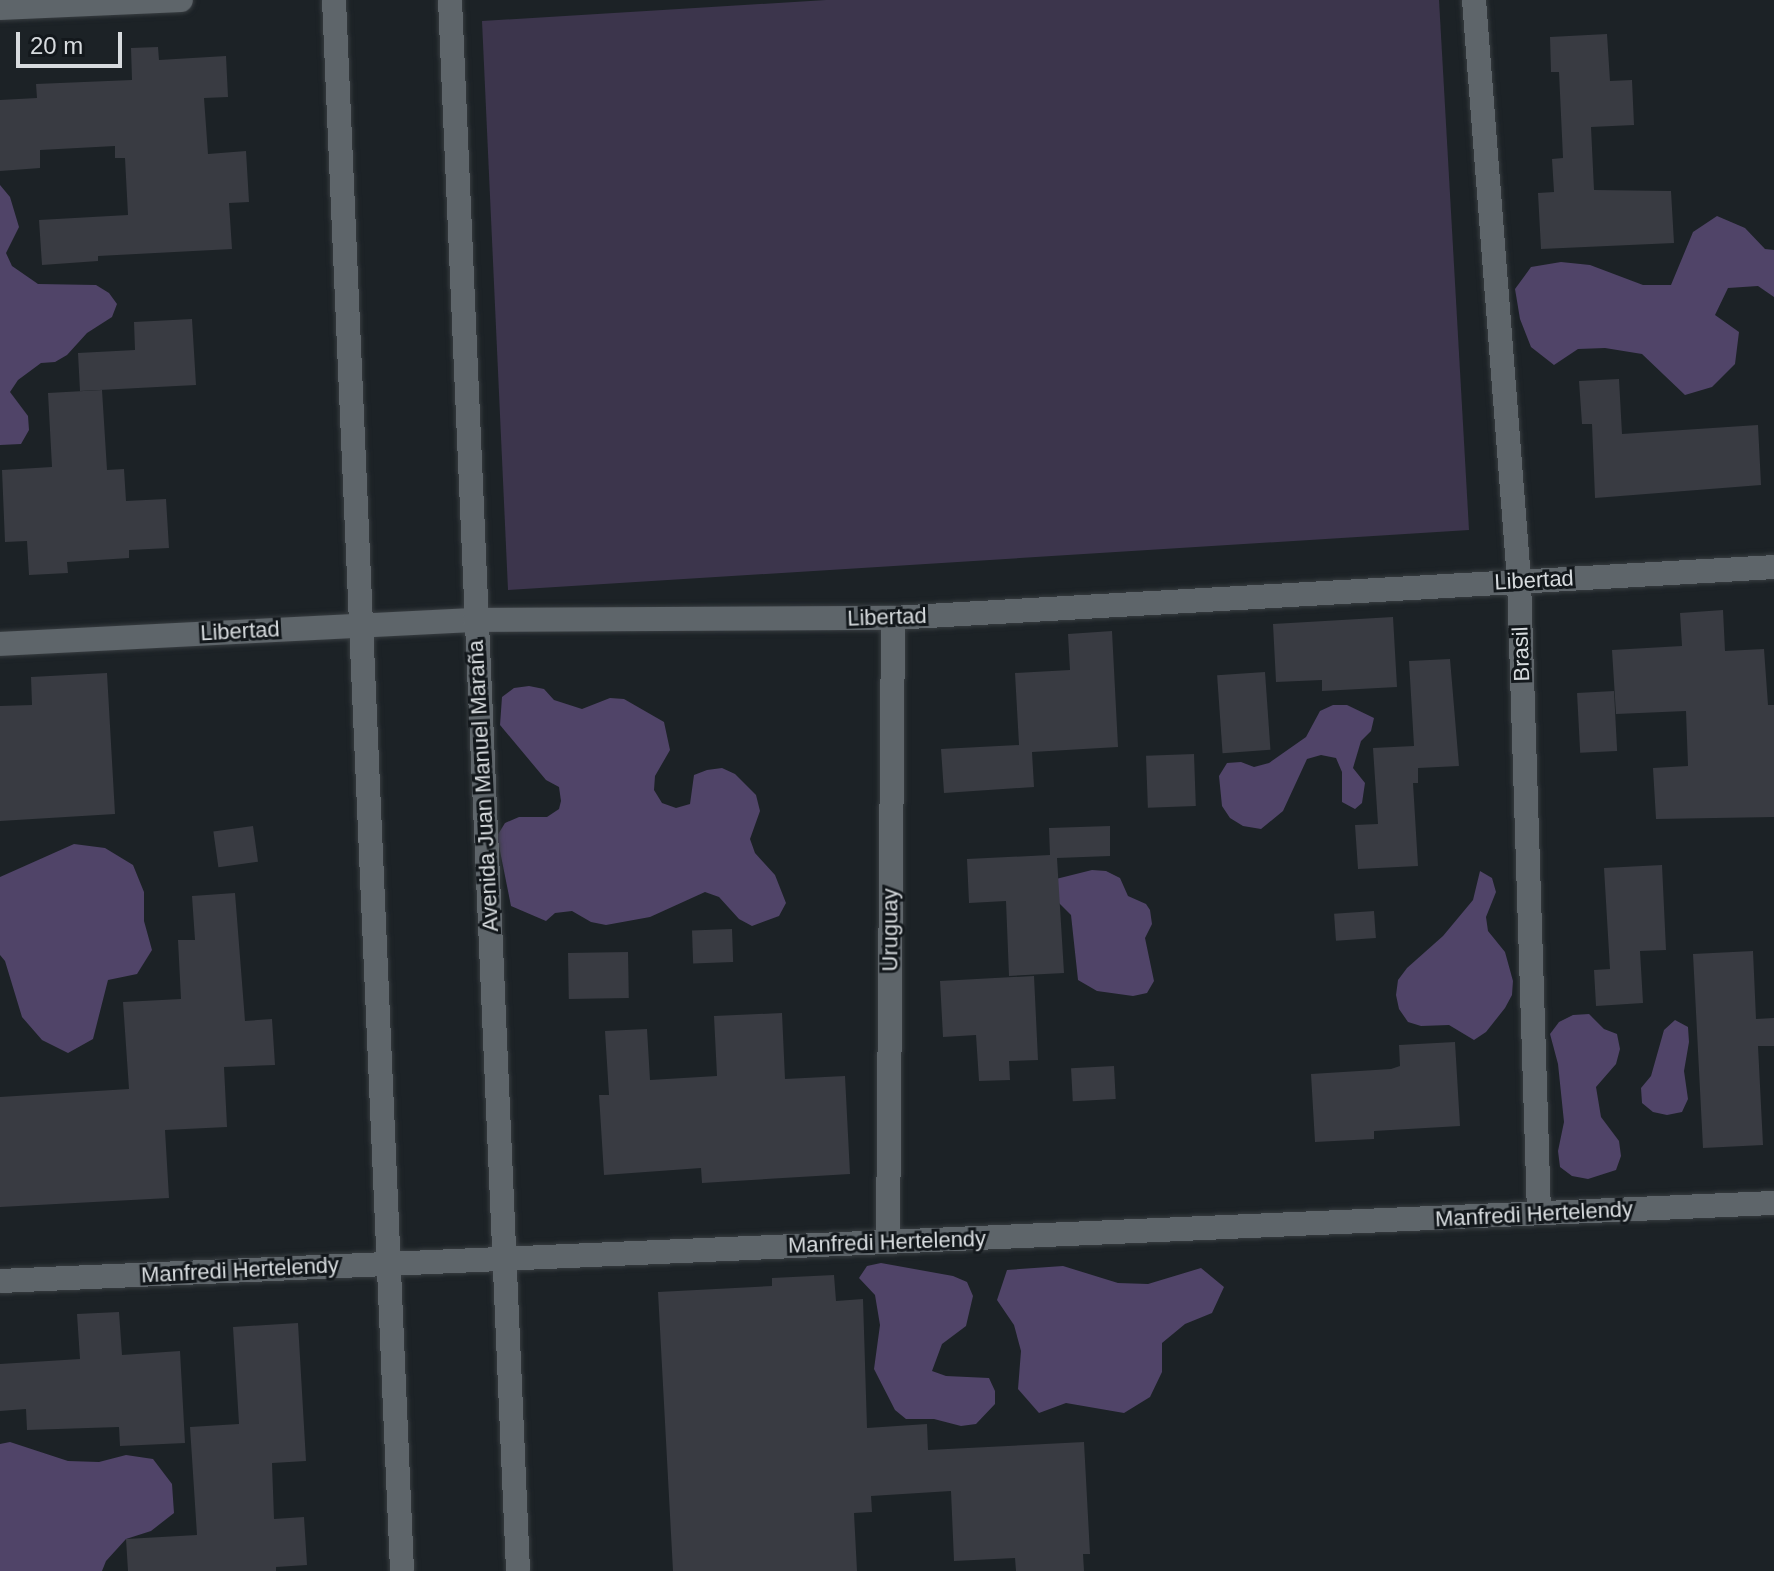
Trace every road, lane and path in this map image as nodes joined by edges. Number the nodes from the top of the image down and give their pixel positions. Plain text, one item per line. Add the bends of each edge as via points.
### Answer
1 (181, 0) edge
2 (334, 0) edge
3 (450, 0) edge
4 (1474, 0) edge
5 (0, 8) edge
6 (1774, 567) edge
7 (1519, 580) junction
8 (893, 618) junction
9 (475, 620) junction
10 (360, 625) junction
11 (0, 644) edge
12 (1774, 1203) edge
13 (1539, 1213) junction
14 (888, 1242) junction
15 (504, 1258) junction
16 (388, 1263) junction
17 (0, 1281) edge
18 (402, 1571) edge
19 (518, 1571) edge

1 - 5 street
2 - 10 street
3 - 9 street, Avenida Juan Manuel Maraña
4 - 7 street, Brasil
6 - 7 street, Libertad
7 - 8 street, Libertad
7 - 13 street, Brasil
8 - 9 street, Libertad
8 - 14 street, Uruguay
9 - 10 street, Libertad
9 - 15 street, Avenida Juan Manuel Maraña
10 - 11 street, Libertad
10 - 16 street
12 - 13 street, Manfredi Hertelendy
13 - 14 street, Manfredi Hertelendy
14 - 15 street, Manfredi Hertelendy
15 - 16 street, Manfredi Hertelendy
15 - 19 street, Avenida Juan Manuel Maraña
16 - 17 street, Manfredi Hertelendy
16 - 18 street

